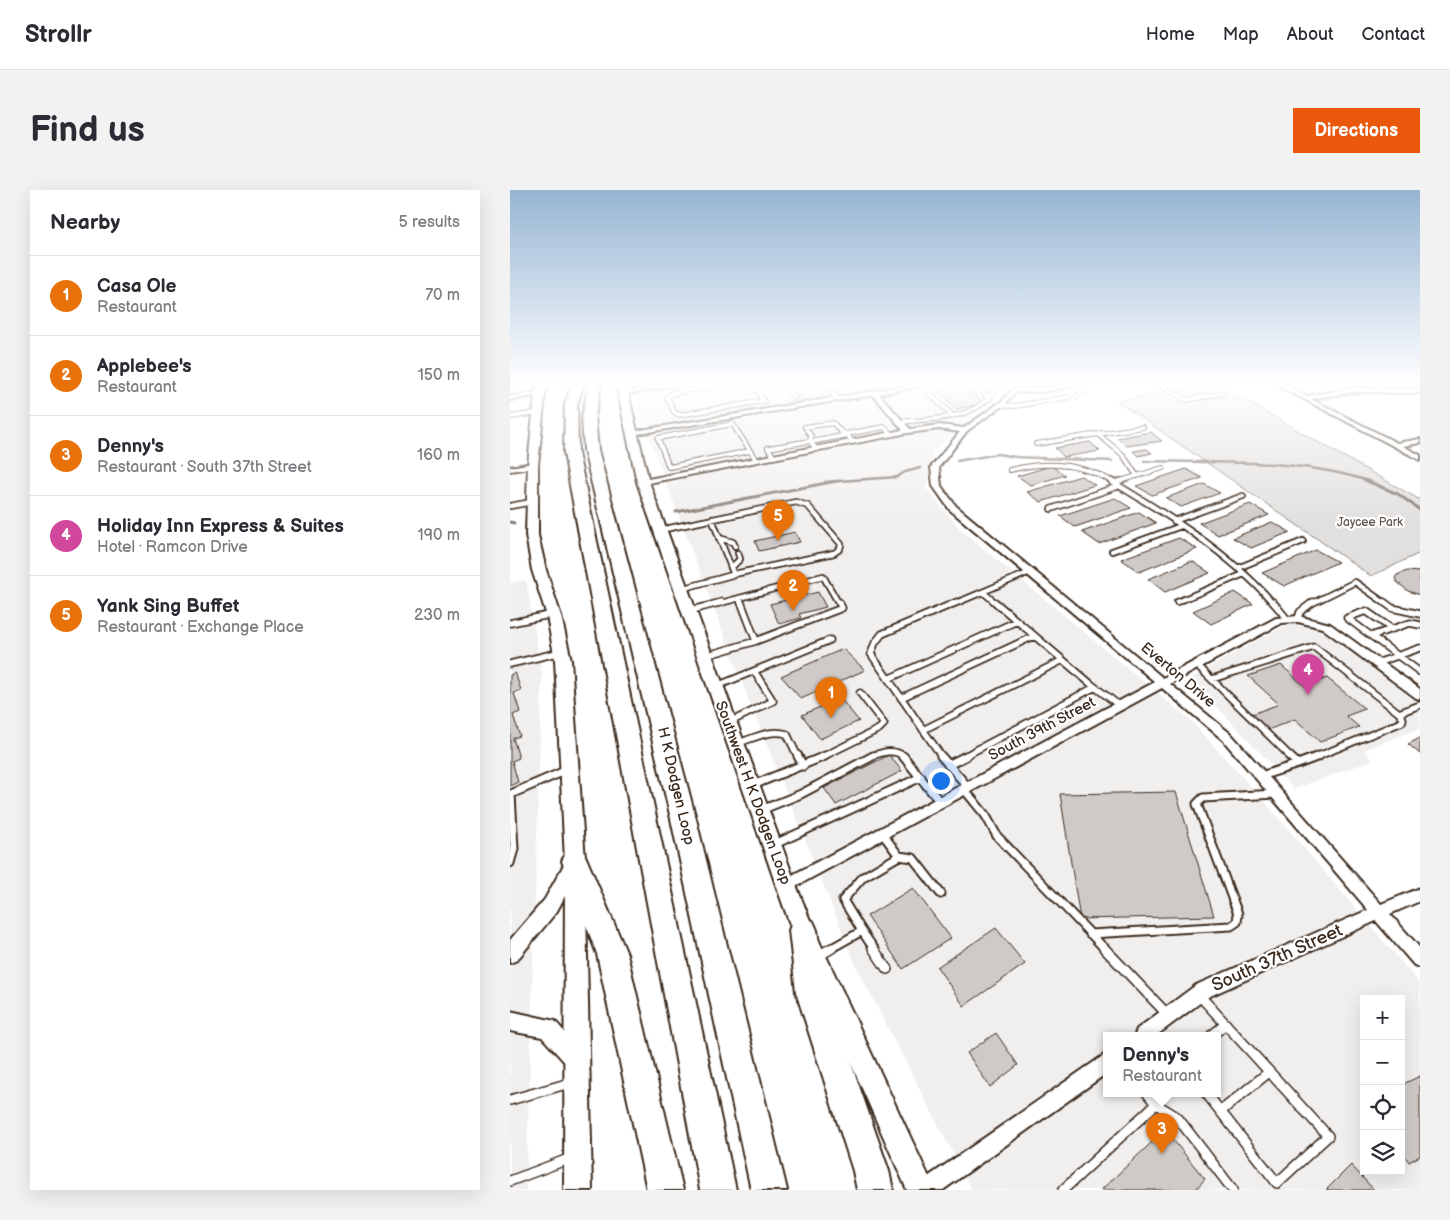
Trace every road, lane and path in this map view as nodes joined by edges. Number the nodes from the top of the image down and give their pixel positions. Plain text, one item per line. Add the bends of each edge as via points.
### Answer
1 (965, 430) edge
2 (537, 431) edge
3 (571, 431) edge
4 (589, 431) edge
5 (645, 431) edge
6 (697, 431) edge
7 (737, 431) edge
8 (807, 431) edge
9 (840, 431) edge
10 (908, 431) edge
11 (1119, 431) edge
12 (1369, 431) edge
13 (631, 433) joint
14 (1098, 434) junction
15 (849, 437) junction
16 (1420, 441) edge
17 (812, 444) junction
18 (1036, 444) dead end
19 (1397, 445) junction
20 (750, 451) junction
21 (1420, 458) edge
22 (756, 460) junction
23 (534, 464) junction
24 (1163, 468) dead end
25 (510, 469) edge
26 (1010, 470) dead end
27 (1137, 476) junction
28 (643, 482) junction
29 (1113, 483) junction
30 (1118, 486) junction
31 (1243, 496) dead end
32 (532, 502) junction
33 (510, 506) edge
34 (1051, 509) dead end
35 (712, 519) junction
36 (1174, 521) junction
37 (1181, 526) junction
38 (660, 530) junction
39 (719, 538) junction
40 (1304, 541) dead end
41 (736, 546) dead end
42 (1112, 551) dead end
43 (738, 553) dead end
44 (731, 568) junction
45 (1238, 568) junction
46 (1030, 572) junction
47 (1244, 574) junction
48 (734, 575) junction
49 (681, 589) junction
50 (983, 592) junction
51 (739, 598) junction
52 (1177, 602) dead end
53 (689, 611) junction
54 (554, 614) junction
55 (1420, 614) edge
56 (1292, 619) junction
57 (1016, 621) junction
58 (510, 623) edge
59 (1420, 625) edge
60 (1392, 629) junction
61 (1034, 636) junction
62 (1371, 636) junction
63 (756, 640) junction
64 (830, 640) dead end
65 (1420, 648) edge
66 (561, 652) junction
67 (705, 656) junction
68 (1396, 656) junction
69 (1063, 660) junction
70 (1377, 663) junction
71 (510, 664) edge
72 (1196, 664) junction
73 (754, 672) junction
74 (1420, 672) edge
75 (888, 679) junction
76 (1212, 679) junction
77 (1163, 682) junction
78 (716, 687) junction
79 (1095, 687) junction
80 (860, 693) dead end
81 (1420, 695) edge
82 (901, 698) junction
83 (1420, 705) edge
84 (1120, 706) junction
85 (1399, 714) junction
86 (728, 723) junction
87 (923, 730) junction
88 (736, 744) junction
89 (1298, 764) junction
90 (948, 765) junction
91 (803, 766) junction
92 (569, 769) junction
93 (1261, 776) junction
94 (921, 777) junction
95 (751, 786) junction
96 (966, 788) junction
97 (510, 794) edge
98 (1276, 794) junction
99 (940, 802) junction
100 (760, 811) junction
101 (882, 833) junction
102 (772, 845) junction
103 (899, 856) junction
104 (575, 861) junction
105 (510, 863) edge
106 (786, 885) junction
107 (940, 894) dead end
108 (1420, 894) edge
109 (1379, 913) junction
110 (862, 931) junction
111 (1090, 934) junction
112 (810, 944) junction
113 (510, 954) edge
114 (1420, 960) edge
115 (887, 969) dead end
116 (1198, 994) junction
117 (1169, 1016) junction
118 (510, 1021) edge
119 (1226, 1024) junction
120 (1153, 1032) edge
121 (1216, 1032) edge
122 (1103, 1065) edge
123 (577, 1071) junction
124 (1269, 1072) junction
125 (1150, 1097) edge
126 (1209, 1097) edge
127 (510, 1100) edge
128 (1156, 1104) junction
129 (1220, 1111) junction
130 (578, 1155) junction
131 (510, 1181) edge
132 (578, 1190) edge
133 (665, 1190) edge
134 (718, 1190) edge
135 (769, 1190) edge
136 (875, 1190) edge
137 (921, 1190) edge
138 (926, 1190) edge
139 (1063, 1190) edge
140 (1233, 1190) edge

1 - 46 street, Everton Drive via 935,467 937,486 953,508
2 - 23 main road
3 - 134 highway via 571,453
4 - 135 highway, H K Dodgen Loop via 731,1014
5 - 13 street
6 - 20 lane via 658,438 669,468
7 - 20 lane
8 - 17 lane
9 - 15 lane
10 - 15 street
11 - 14 lane
12 - 19 street
13 - 28 main road, Southwest H K Dodgen Loop
14 - 18 lane
14 - 27 lane via 1123,455
15 - 17 street
16 - 19 street
17 - 22 street
19 - 21 street
20 - 22 lane
22 - 28 street
23 - 25 street
23 - 32 main road
24 - 27 lane
26 - 29 lane via 1046,463 1088,470
27 - 29 lane
28 - 38 main road, Southwest H K Dodgen Loop
29 - 30 lane
30 - 34 lane
30 - 36 lane
31 - 36 lane
32 - 33 lane
32 - 54 main road via 532,535
35 - 38 lane
35 - 39 lane
35 - 48 lane via 787,502 802,503 842,544 834,553
36 - 37 lane
37 - 42 lane
37 - 45 lane
38 - 49 main road, Southwest H K Dodgen Loop
39 - 41 lane
39 - 44 lane
40 - 45 lane
43 - 44 lane via 740,559
44 - 48 lane
45 - 47 lane
46 - 50 lane
46 - 77 street, Everton Drive
47 - 52 lane
47 - 56 lane
48 - 49 lane
49 - 53 main road, Southwest H K Dodgen Loop
50 - 57 lane
50 - 75 lane via 882,634 871,654
51 - 53 lane
51 - 63 lane
51 - 63 lane via 823,576 842,608
53 - 67 main road, Southwest H K Dodgen Loop
54 - 58 lane
54 - 66 main road
55 - 56 lane via 1392,608 1355,582 1306,606
56 - 70 street via 1317,622
56 - 72 street, South 39th Street via 1276,622
57 - 61 lane
57 - 75 lane
59 - 60 lane via 1410,623
60 - 62 lane
60 - 62 lane via 1366,611 1346,618
61 - 69 lane
61 - 82 lane
62 - 68 lane
63 - 67 lane
64 - 73 lane
65 - 68 lane
66 - 71 lane
66 - 92 main road
67 - 78 main road, Southwest H K Dodgen Loop
68 - 70 lane
68 - 74 lane
69 - 79 lane
69 - 87 lane
70 - 81 street
72 - 76 lane
72 - 77 street, South 39th Street
73 - 78 lane
73 - 86 lane via 773,701
75 - 82 lane
76 - 85 lane via 1314,648 1321,650
76 - 89 lane
77 - 84 street, South 39th Street
77 - 93 street, Everton Drive via 1227,737
78 - 86 main road, Southwest H K Dodgen Loop
79 - 84 lane
79 - 90 lane
80 - 91 lane via 884,724
82 - 87 lane
83 - 85 lane
84 - 96 street, South 39th Street
85 - 89 lane via 1402,722
86 - 88 main road, Southwest H K Dodgen Loop
87 - 90 lane
88 - 91 lane via 784,732
88 - 95 main road, Southwest H K Dodgen Loop
89 - 93 lane
90 - 96 lane
91 - 95 lane
92 - 97 lane
92 - 104 main road
93 - 98 street, Everton Drive
94 - 99 lane
94 - 100 lane via 908,760 898,752 889,751 865,759 802,794
94 - 102 lane
95 - 100 main road, Southwest H K Dodgen Loop
96 - 99 street, South 39th Street
96 - 111 lane via 997,836
97 - 105 lane via 514,849
98 - 109 street, Everton Drive
98 - 111 lane via 1203,798 1197,804 1238,914 1237,922 1231,926
99 - 101 street, South 39th Street
100 - 102 main road, Southwest H K Dodgen Loop
101 - 103 lane
101 - 106 street, South 39th Street
102 - 106 main road, Southwest H K Dodgen Loop
103 - 107 lane via 913,858
103 - 110 lane via 863,877 843,900
104 - 113 street via 551,905
104 - 123 main road
104 - 133 highway via 612,954
106 - 112 main road, Southwest H K Dodgen Loop
108 - 109 street, South 37th Street
109 - 114 street, Everton Drive
109 - 116 street, South 37th Street
110 - 112 lane
110 - 115 lane
111 - 117 lane
112 - 136 highway via 811,992
112 - 137 main road, Southwest H K Dodgen Loop
116 - 117 street, South 37th Street
116 - 119 lane
117 - 120 street, South 37th Street
118 - 123 street via 548,1028
119 - 121 lane
119 - 124 lane
122 - 138 street
123 - 127 lane
123 - 130 main road
124 - 129 lane
124 - 129 lane via 1328,1136 1277,1182
125 - 128 lane
126 - 129 lane
128 - 139 lane
128 - 140 lane via 1177,1117
130 - 131 lane
130 - 132 main road

